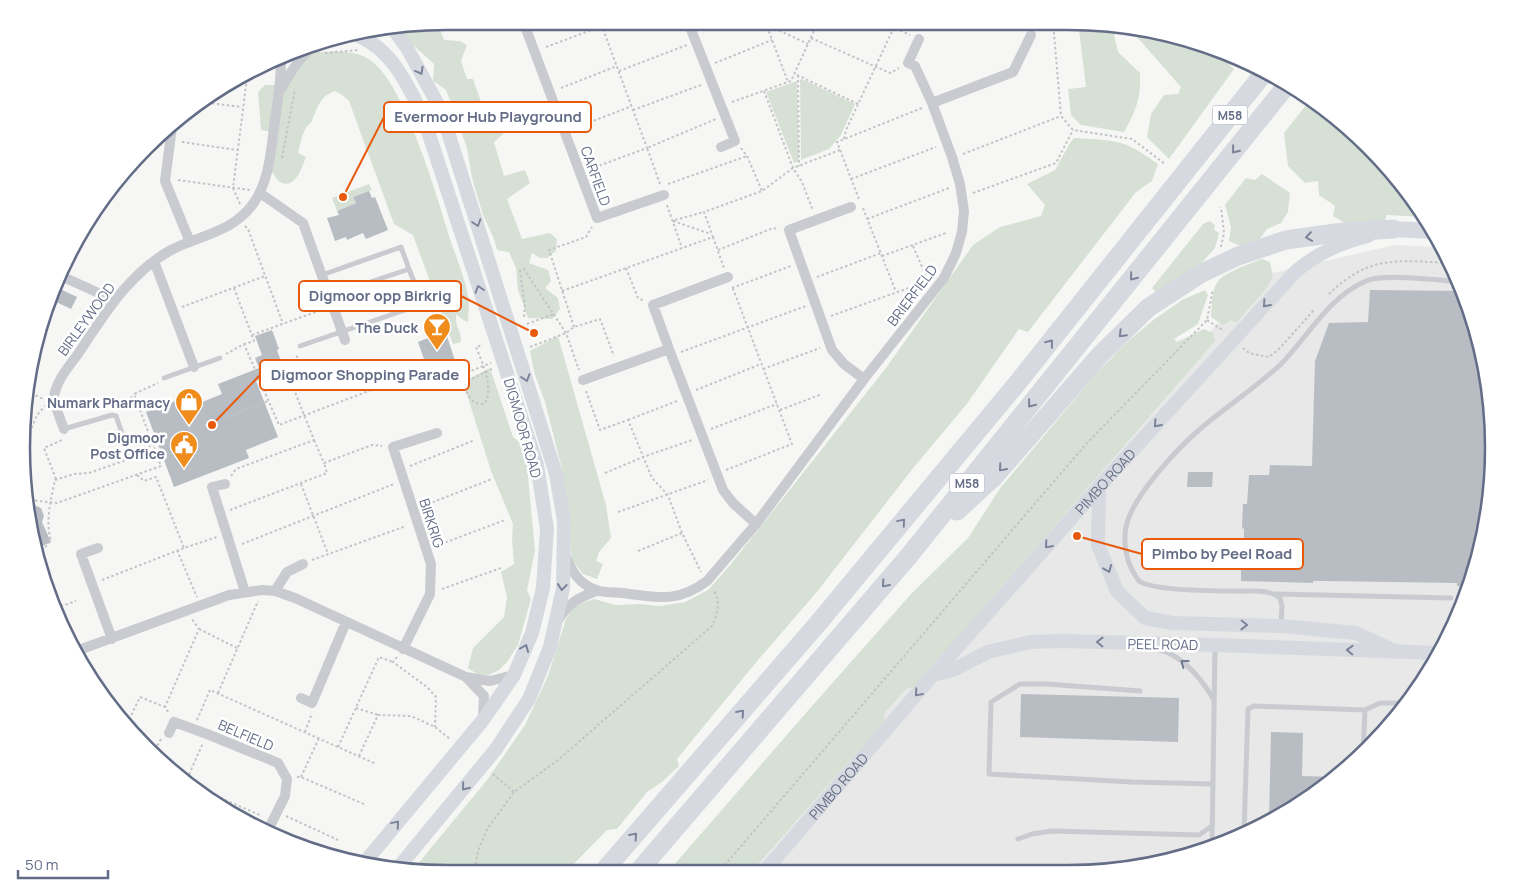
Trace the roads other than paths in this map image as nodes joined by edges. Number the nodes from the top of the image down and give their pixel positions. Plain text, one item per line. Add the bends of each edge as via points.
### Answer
1 (526, 30) edge
2 (691, 30) edge
3 (397, 34) edge
4 (1031, 35) dead end
5 (365, 38) edge
6 (919, 39) road end
7 (304, 56) edge
8 (281, 65) edge
9 (1251, 73) edge
10 (1260, 78) edge
11 (1283, 90) edge
12 (279, 95) junction
13 (932, 103) junction
14 (171, 135) edge
15 (720, 148) dead end
16 (1196, 158) junction
17 (260, 193) junction
18 (664, 195) road end
19 (851, 207) dead end
20 (1393, 230) junction
21 (1424, 231) edge
22 (190, 242) junction
23 (154, 261) junction
24 (409, 269) junction
25 (322, 275) junction
26 (728, 277) road end
27 (66, 278) edge
28 (1450, 281) edge
29 (114, 300) junction
30 (421, 300) dead end
31 (331, 301) junction
32 (405, 310) dead end
33 (344, 336) junction
34 (300, 346) road end
35 (670, 352) junction
36 (220, 358) road end
37 (194, 367) junction
38 (164, 378) road end
39 (864, 379) junction
40 (582, 380) road end
41 (64, 429) joint
42 (437, 433) dead end
43 (124, 439) dead end
44 (225, 484) road end
45 (1099, 487) junction
46 (756, 524) junction
47 (98, 548) dead end
48 (564, 552) junction
49 (908, 557) junction
50 (303, 564) road end
51 (274, 591) junction
52 (596, 591) junction
53 (245, 592) junction
54 (1275, 594) junction
55 (1451, 598) dead end
56 (346, 622) junction
57 (556, 622) junction
58 (1281, 626) junction
59 (112, 639) junction
60 (1130, 643) junction
61 (1216, 645) junction
62 (82, 649) edge
63 (403, 649) junction
64 (1398, 652) junction
65 (1431, 653) edge
66 (514, 674) junction
67 (933, 675) junction
68 (466, 677) junction
69 (1140, 691) dead end
70 (301, 698) dead end
71 (1214, 700) junction
72 (1398, 703) edge
73 (1365, 710) junction
74 (483, 720) junction
75 (168, 733) dead end
76 (1363, 742) edge
77 (1213, 784) junction
78 (270, 825) edge
79 (1244, 825) edge
80 (1212, 826) junction
81 (1018, 839) dead end
82 (1212, 839) edge
83 (369, 857) edge
84 (403, 862) edge
85 (609, 865) edge
86 (644, 865) edge
87 (771, 865) edge

1 - 18 street, CARFIELD via 597,218
2 - 15 street via 735,141
3 -> 48 street, DIGMOOR ROAD via 441,110 556,474 564,521
4 - 13 street via 1013,72
66 -> 5 street, DIGMOOR ROAD via 532,633 543,588 547,530 537,465 423,116 405,80 384,51
6 - 13 street, BRIERFIELD via 908,63 916,66
7 - 12 street via 291,70
8 - 12 street
9 - 16 highway
10 - 16 highway, M58
11 -> 49 highway, M58
12 - 17 street, BIRLEYWOOD via 268,169
13 - 39 street, BRIERFIELD via 960,184 962,232 944,278
14 - 22 street via 165,181
85 -> 16 highway, M58 via 833,606 1019,381
17 - 22 street, BIRLEYWOOD via 252,205 225,228
17 - 25 street via 303,223
19 - 39 street via 789,230 830,344 837,357
20 - 21 main road, PIMBO ROAD
20 -> 45 street, PIMBO ROAD via 1340,244 1300,269
20 -> 49 highway via 1343,232 1286,240 1238,256 1200,274 1148,308 1100,355 994,477
22 - 23 street, BIRLEYWOOD
23 - 29 street, BIRLEYWOOD
23 - 37 street
24 - 25 lane via 401,247
24 - 30 lane
24 - 31 lane
25 - 31 street
26 - 35 street via 654,305
27 - 29 street
28 - 54 lane via 1368,279 1354,286 1325,312 1280,365 1172,456 1132,508 1127,522 1126,548 1133,572 1140,581 1163,587
29 - 41 street, BIRLEYWOOD via 60,380 54,398
31 - 33 street
32 - 33 lane
33 - 34 lane
35 - 40 street
35 - 46 street via 723,490
36 - 37 lane
37 - 38 lane
39 - 46 street, BRIERFIELD
41 - 43 lane via 112,415 116,416
42 - 63 street, BIRKRIG via 393,447 431,564 430,594
44 - 53 street via 212,487
45 -> 58 street, PEEL ROAD via 1098,545 1117,591 1146,618 1173,623
45 -> 67 street, PIMBO ROAD
46 - 52 street, BRIERFIELD via 698,588 660,598
47 - 59 street via 81,554
48 - 52 street via 579,580
48 -> 57 street, DIGMOOR ROAD via 563,588
49 -> 86 highway, M58
50 - 51 street via 287,572
51 - 53 street
51 - 56 street
52 - 57 street via 568,605
53 - 59 street via 229,595
54 - 55 lane
54 - 58 lane via 1282,606
56 - 63 street
56 - 70 street via 312,703
57 -> 84 street, DIGMOOR ROAD via 550,647 529,699 496,749
58 - 64 street, PEEL ROAD via 1356,632
59 - 62 street
60 - 61 street, PEEL ROAD
60 -> 67 street, PEEL ROAD via 1030,642 988,652 953,670
71 -> 60 lane via 1192,669 1177,658 1161,650
64 -> 61 street, PEEL ROAD
61 - 71 lane
63 - 68 street
64 - 65 street, PEEL ROAD
66 - 68 street via 490,681
66 - 74 street, DIGMOOR ROAD
67 -> 87 street, PIMBO ROAD
68 - 74 street via 484,696
69 - 77 lane via 1020,684 990,702 989,774
71 - 77 lane
72 - 73 lane via 1380,703
73 - 76 lane
73 - 79 lane via 1254,706 1248,709
83 -> 74 street, DIGMOOR ROAD
75 - 78 street, BELFIELD via 174,722 278,763 287,778 285,796
77 - 80 lane
80 - 81 lane via 1199,835 1052,831
80 - 82 lane

